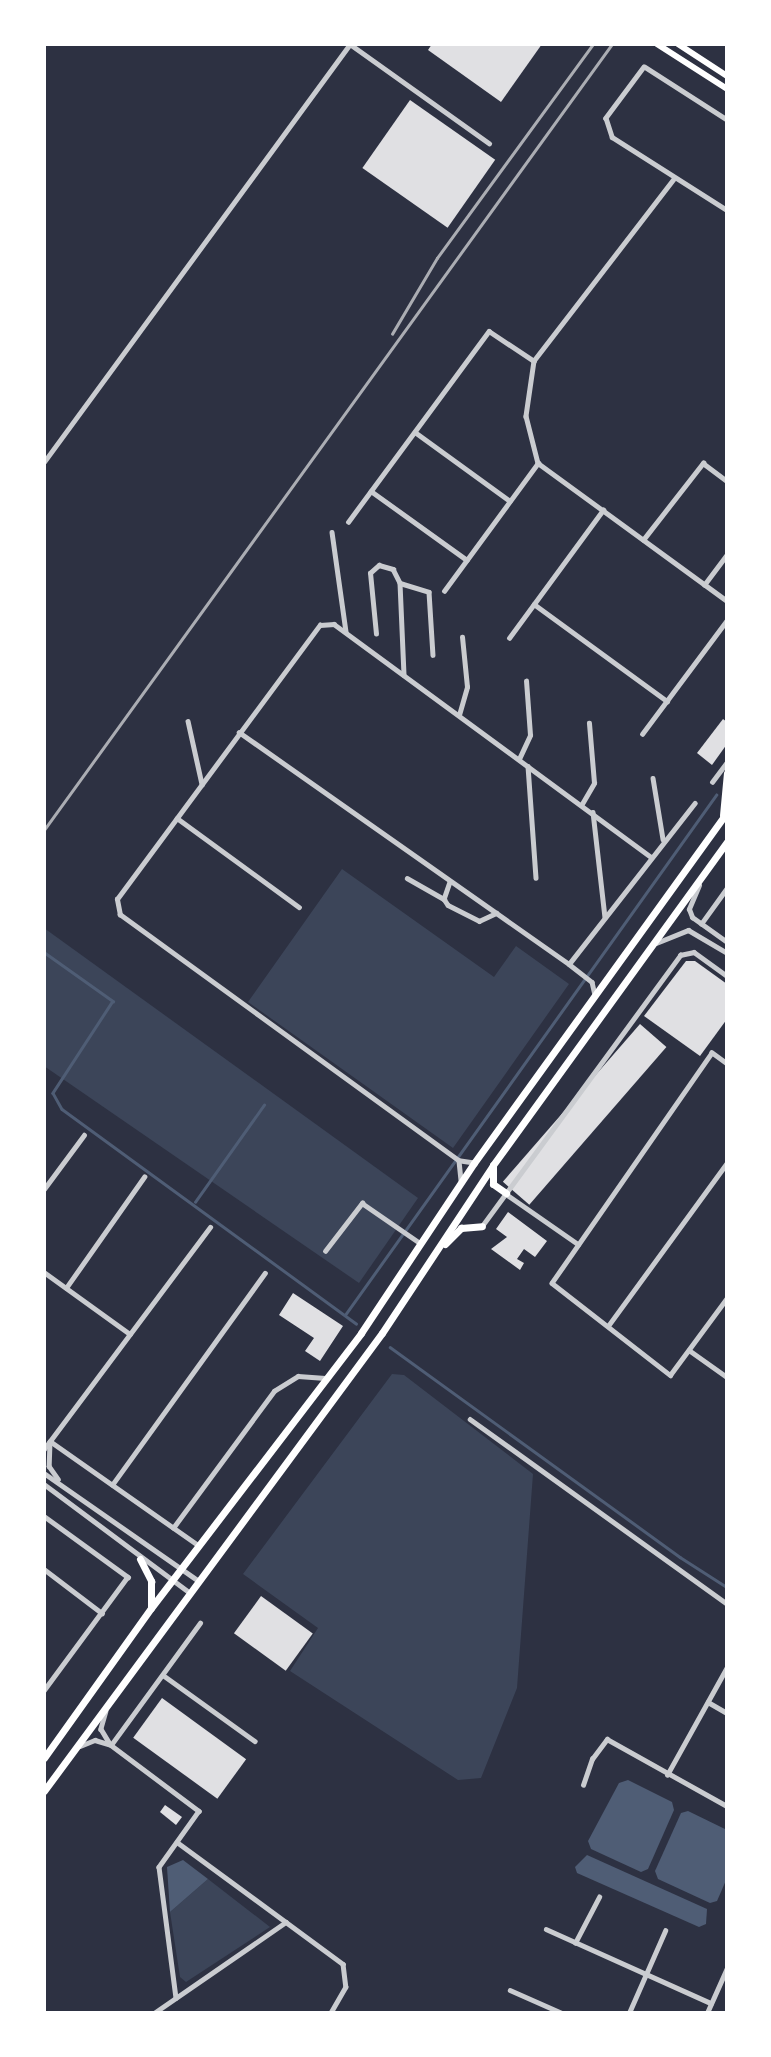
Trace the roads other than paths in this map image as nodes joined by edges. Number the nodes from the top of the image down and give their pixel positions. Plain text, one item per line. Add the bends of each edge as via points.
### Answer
1 (350, 44) edge
2 (657, 44) edge
3 (678, 44) edge
4 (727, 76) edge
5 (726, 88) edge
6 (727, 120) edge
7 (489, 143) dead end
8 (675, 178) junction
9 (727, 210) edge
10 (534, 361) junction
11 (415, 432) junction
12 (44, 462) edge
13 (538, 463) junction
14 (727, 481) edge
15 (371, 491) junction
16 (510, 501) junction
17 (603, 510) junction
18 (348, 522) dead end
19 (332, 532) dead end
20 (643, 540) junction
21 (727, 554) edge
22 (467, 560) junction
23 (400, 583) junction
24 (704, 585) junction
25 (444, 591) dead end
26 (727, 601) edge
27 (534, 604) junction
28 (727, 620) edge
29 (346, 633) junction
30 (376, 634) dead end
31 (461, 637) dead end
32 (509, 638) dead end
33 (433, 655) dead end
34 (404, 675) junction
35 (526, 681) dead end
36 (667, 701) junction
37 (459, 715) junction
38 (188, 721) dead end
39 (589, 723) dead end
40 (239, 732) junction
41 (642, 734) dead end
42 (519, 759) junction
43 (727, 762) edge
44 (527, 765) junction
45 (727, 773) edge
46 (653, 778) dead end
47 (712, 782) dead end
48 (202, 784) junction
49 (695, 803) dead end
50 (582, 804) junction
51 (593, 812) junction
52 (725, 815) edge
53 (177, 818) junction
54 (663, 839) junction
55 (727, 842) edge
56 (651, 857) junction
57 (705, 873) junction
58 (407, 878) dead end
59 (536, 878) dead end
60 (450, 882) junction
61 (727, 888) edge
62 (444, 900) junction
63 (299, 907) dead end
64 (496, 913) junction
65 (605, 918) junction
66 (701, 924) junction
67 (727, 942) edge
68 (650, 945) junction
69 (727, 953) edge
70 (569, 964) junction
71 (727, 975) edge
72 (589, 981) junction
73 (605, 981) junction
74 (595, 995) junction
75 (727, 1064) edge
76 (84, 1135) dead end
77 (458, 1160) junction
78 (474, 1163) junction
79 (727, 1163) edge
80 (493, 1165) junction
81 (144, 1177) dead end
82 (461, 1181) junction
83 (44, 1189) edge
84 (506, 1193) junction
85 (482, 1226) joint
86 (210, 1227) dead end
87 (421, 1244) junction
88 (578, 1244) junction
89 (325, 1251) dead end
90 (429, 1262) junction
91 (44, 1272) edge
92 (265, 1273) dead end
93 (66, 1288) junction
94 (727, 1298) edge
95 (607, 1326) junction
96 (130, 1334) junction
97 (689, 1350) junction
98 (727, 1377) edge
99 (328, 1378) junction
100 (470, 1419) dead end
101 (50, 1441) junction
102 (44, 1449) edge
103 (44, 1473) edge
104 (59, 1479) junction
105 (44, 1485) edge
106 (112, 1485) junction
107 (44, 1493) edge
108 (54, 1495) junction
109 (44, 1516) edge
110 (173, 1528) junction
111 (199, 1546) junction
112 (140, 1559) junction
113 (44, 1569) edge
114 (181, 1569) junction
115 (172, 1581) junction
116 (199, 1581) junction
117 (190, 1593) junction
118 (727, 1605) edge
119 (151, 1608) junction
120 (102, 1613) junction
121 (200, 1623) dead end
122 (727, 1667) edge
123 (163, 1675) junction
124 (44, 1691) edge
125 (708, 1702) junction
126 (107, 1707) junction
127 (727, 1713) edge
128 (255, 1741) dead end
129 (111, 1745) junction
130 (76, 1748) junction
131 (44, 1758) edge
132 (667, 1775) junction
133 (583, 1784) dead end
134 (44, 1791) edge
135 (727, 1806) edge
136 (177, 1842) junction
137 (599, 1897) dead end
138 (286, 1922) junction
139 (546, 1929) dead end
140 (665, 1931) dead end
141 (575, 1943) junction
142 (727, 1968) edge
143 (645, 1975) junction
144 (510, 1990) dead end
145 (176, 1998) junction
146 (711, 2003) junction
147 (154, 2013) edge
148 (331, 2013) edge
149 (562, 2013) edge
150 (629, 2013) edge
151 (707, 2013) edge

1 - 7 street
1 - 12 street
2 - 5 main road
3 - 4 main road
6 - 8 street via 644,68 606,118 607,129
8 - 9 street
8 - 10 street
10 - 11 street via 489,331
10 - 13 street via 526,416
11 - 15 street
11 - 16 street
13 - 16 street
13 - 17 street
14 - 20 street via 703,463
15 - 18 street
15 - 22 street
16 - 22 street
17 - 20 street
17 - 27 street
19 - 29 street
20 - 24 street
21 - 24 street
22 - 25 street
23 - 30 street via 397,573 387,566 379,565 370,573
23 - 33 street via 429,592
23 - 34 street
24 - 26 street
27 - 32 street
27 - 36 street
28 - 36 street
29 - 34 street
29 - 40 street via 334,624 320,625
31 - 37 street via 467,687
34 - 37 street
35 - 42 street via 530,734
36 - 41 street
37 - 42 street
38 - 48 street
39 - 50 street via 594,783
40 - 48 street
40 - 60 street
42 - 44 street
43 - 47 street
44 - 50 street
44 - 59 street
45 - 52 highway
46 - 54 street
48 - 53 street
49 - 54 street
50 - 51 street
51 - 56 street
51 - 65 street
52 - 73 highway
53 - 63 street
53 - 77 street via 117,899 116,908
54 - 56 street
55 - 57 highway
56 - 65 street
57 - 66 street via 689,909
57 - 68 highway
58 - 62 street
60 - 62 street
60 - 64 street
61 - 66 street
62 - 64 street via 474,920 485,921
64 - 70 street
65 - 70 street
66 - 67 street
68 - 69 street via 688,930
68 - 80 highway
70 - 72 street
71 - 84 street via 694,952 680,955
72 - 73 street
72 - 74 street
73 - 74 highway
74 - 78 highway
75 - 88 street via 712,1053
76 - 83 street
77 - 78 street
77 - 82 street
78 - 82 highway
79 - 95 street
80 - 84 highway via 493,1184
80 - 90 highway
81 - 93 street
82 - 87 highway
84 - 85 street
84 - 88 street
85 - 90 highway via 461,1228
86 - 96 street
87 - 89 street via 362,1203
87 - 99 highway
88 - 95 street via 554,1278 554,1288
90 - 116 highway
91 - 93 street
92 - 106 street
93 - 96 street
94 - 97 street
95 - 97 street via 670,1376
96 - 101 street
97 - 98 street
99 - 110 street via 298,1376 274,1391
99 - 111 highway
100 - 118 street
101 - 102 street
101 - 104 street via 49,1466
101 - 106 street
103 - 104 street
104 - 114 street
105 - 108 street
106 - 110 street
107 - 108 street
108 - 112 street
109 - 120 street via 128,1577
110 - 111 street
111 - 114 highway
112 - 115 street
112 - 119 highway via 151,1581
113 - 120 street
114 - 115 highway
114 - 116 street
115 - 117 street
115 - 119 highway
116 - 117 highway
117 - 126 highway
119 - 131 highway
120 - 124 street
121 - 123 street
122 - 125 street
123 - 128 street
123 - 129 street
125 - 127 street
125 - 132 street
126 - 129 street via 101,1729
126 - 130 highway
129 - 130 street via 95,1740
129 - 136 street via 199,1811
130 - 134 highway
132 - 133 street via 607,1739 592,1759
132 - 135 street
136 - 138 street
136 - 145 street via 159,1867
137 - 141 street
138 - 145 street
138 - 148 street via 343,1964 346,1987
139 - 141 street
140 - 143 street
141 - 143 street
142 - 146 street
143 - 146 street
143 - 150 street
144 - 149 street
145 - 147 street
146 - 151 street

